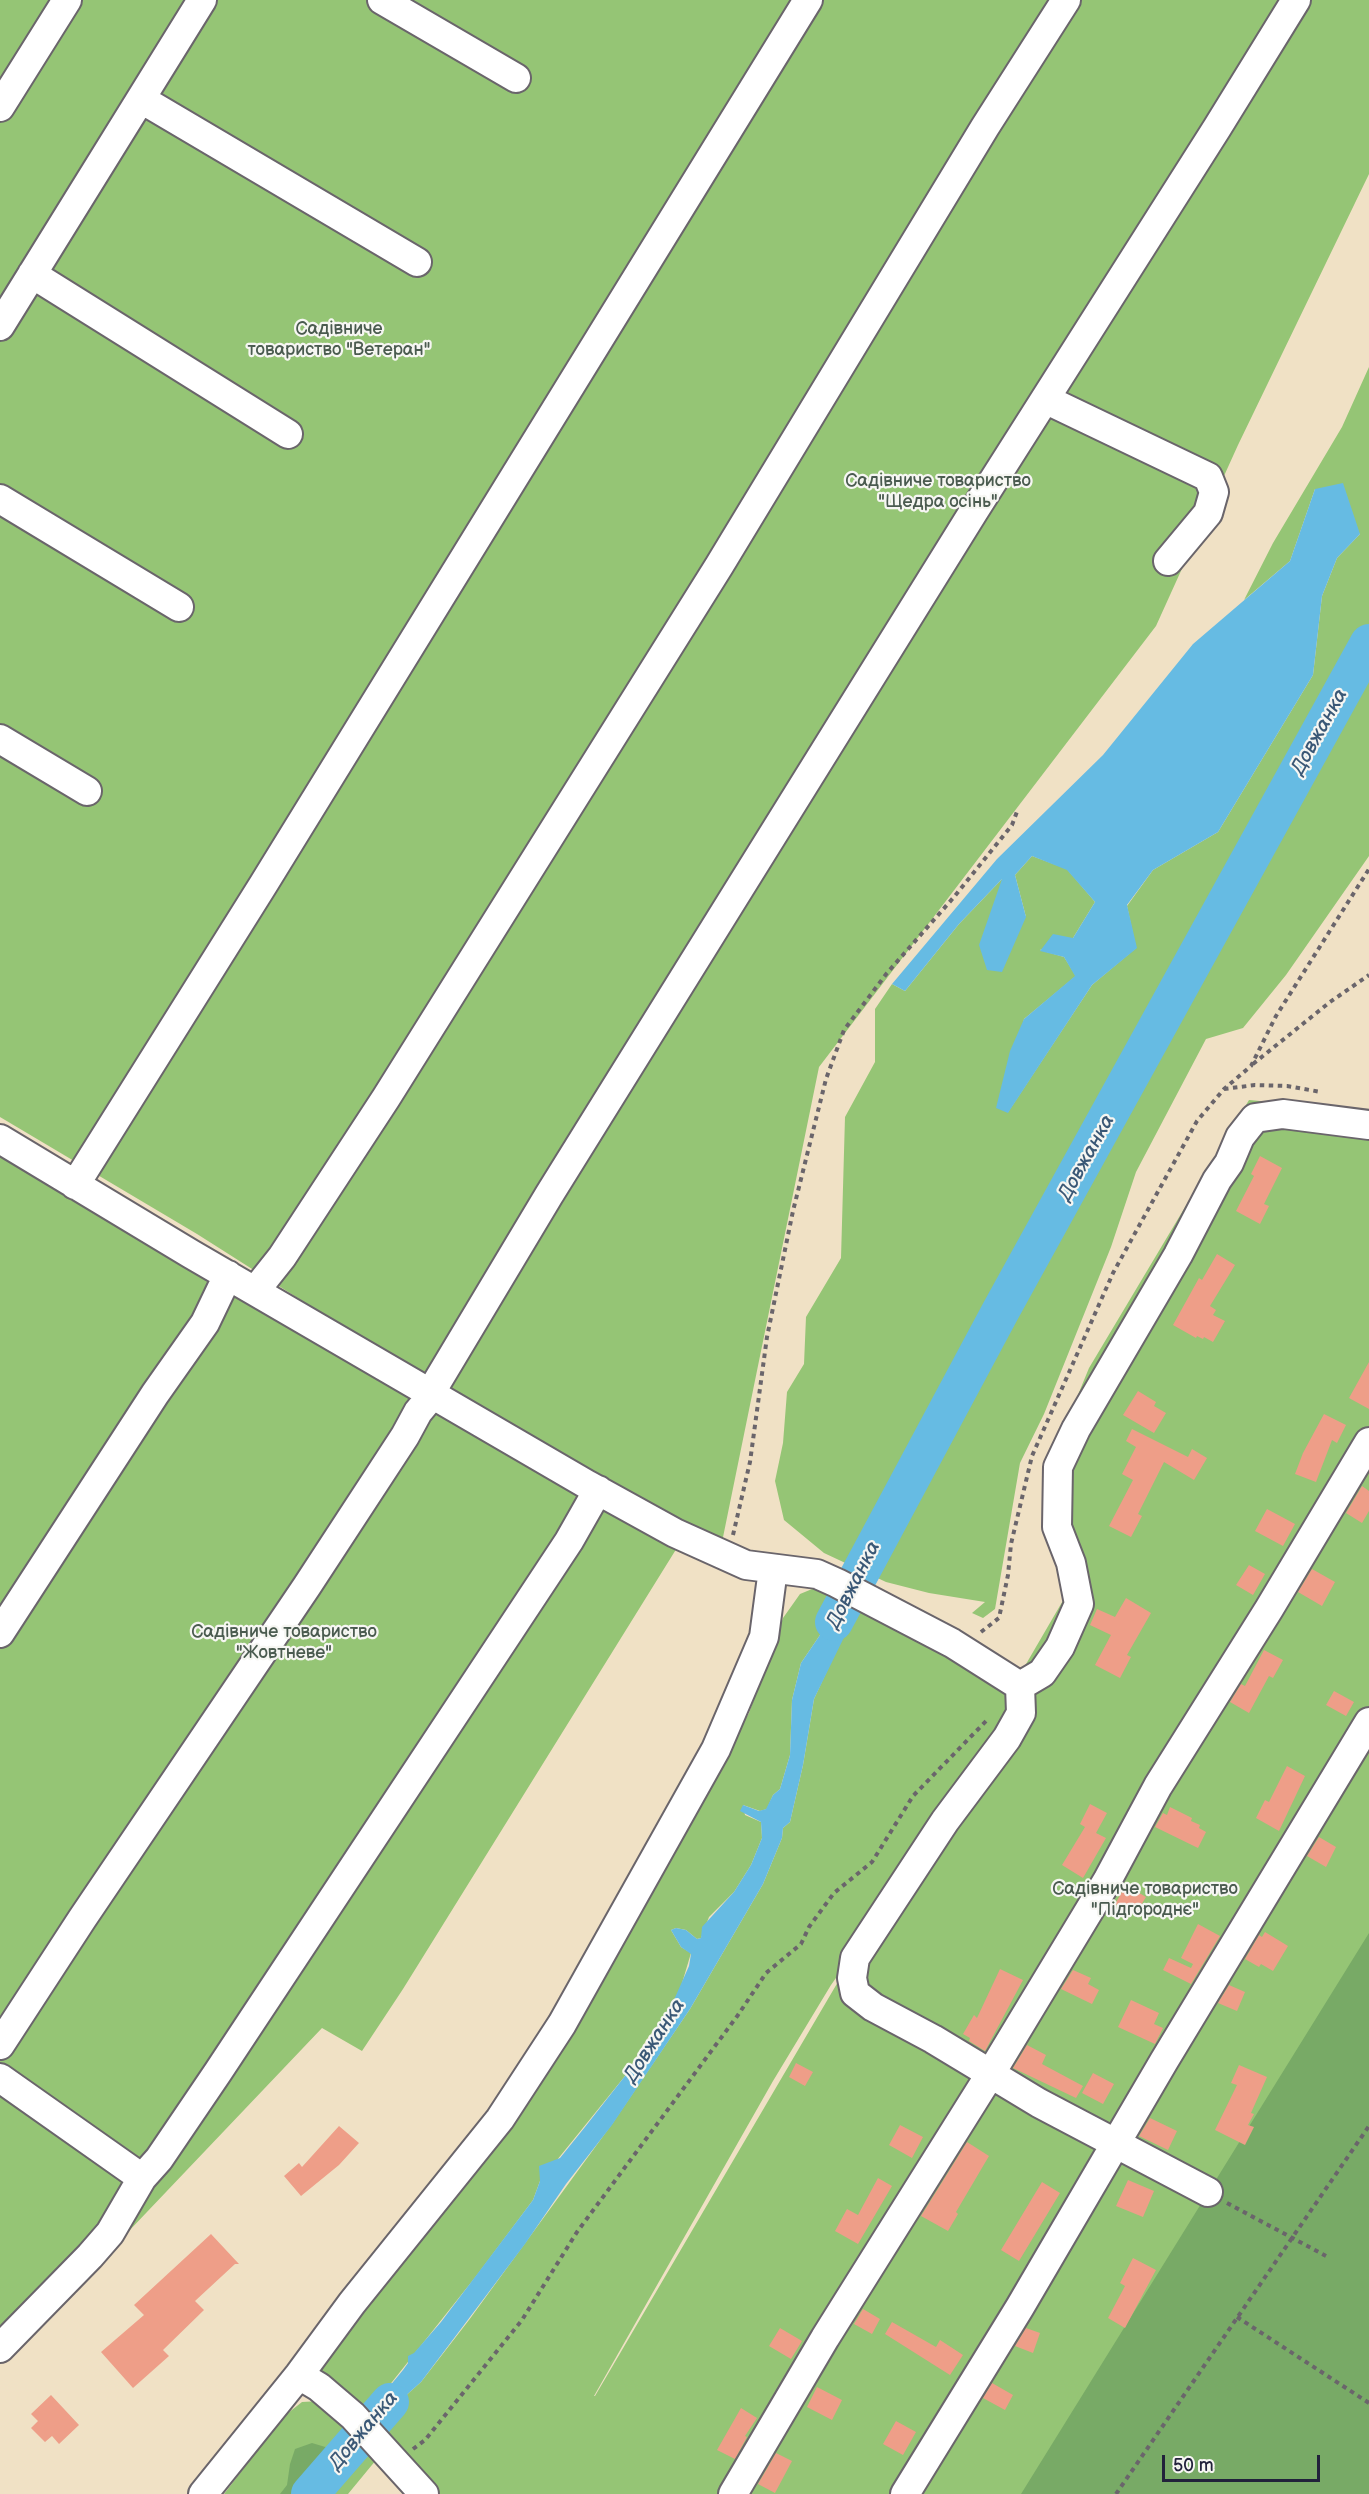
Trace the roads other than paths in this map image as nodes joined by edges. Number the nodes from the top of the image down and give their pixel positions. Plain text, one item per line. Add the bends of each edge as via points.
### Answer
1 (67, 0) edge
2 (202, 0) edge
3 (382, 0) edge
4 (808, 0) edge
5 (1066, 0) edge
6 (1296, 0) edge
7 (516, 78) dead end
8 (141, 99) junction
9 (0, 107) edge
10 (417, 262) dead end
11 (32, 274) junction
12 (0, 326) edge
13 (1045, 399) junction
14 (288, 434) dead end
15 (0, 500) edge
16 (1168, 561) dead end
17 (179, 607) dead end
18 (0, 739) edge
19 (87, 791) dead end
20 (1369, 1125) edge
21 (2, 1145) edge
22 (75, 1185) junction
23 (228, 1275) junction
24 (255, 1291) junction
25 (433, 1394) junction
26 (1369, 1442) edge
27 (598, 1490) junction
28 (774, 1569) junction
29 (0, 1633) edge
30 (1020, 1686) junction
31 (1369, 1722) edge
32 (0, 2045) edge
33 (991, 2073) junction
34 (0, 2078) edge
35 (1117, 2143) junction
36 (142, 2178) junction
37 (1208, 2192) road end
38 (0, 2348) edge
39 (299, 2375) junction
40 (203, 2494) edge
41 (424, 2494) edge
42 (733, 2494) edge
43 (905, 2494) edge

1 - 9 street
2 - 8 street
3 - 7 street
4 - 22 street
5 - 24 street via 387,1098 282,1257
6 - 13 street
8 - 10 street
8 - 11 street
11 - 12 street
11 - 14 street
13 - 16 street via 1208,477 1214,492 1208,513
13 - 25 street via 555,1185
15 - 17 street
18 - 19 street
20 - 30 street via 1283,1114 1255,1118 1240,1137 1058,1467 1058,1527 1071,1563 1079,1604 1060,1647 1042,1673
21 - 22 street
22 - 23 street
23 - 24 street
23 - 29 street via 205,1323
24 - 25 street
25 - 27 street
25 - 32 street
26 - 33 street via 1158,1786 1107,1881
27 - 28 street via 675,1533 746,1565
27 - 36 street via 569,1541 429,1753 172,2140
28 - 30 street via 818,1575 837,1583 952,1643
28 - 39 street via 764,1637 716,1749 562,2024 500,2119
30 - 33 street via 1021,1713 1007,1738 868,1935 855,1958 852,1978 855,1993 873,2007
31 - 35 street
33 - 35 street
33 - 42 street via 825,2337
34 - 36 street
35 - 37 street
35 - 43 street
36 - 38 street via 110,2233
39 - 40 street
39 - 41 street via 320,2387 353,2416

